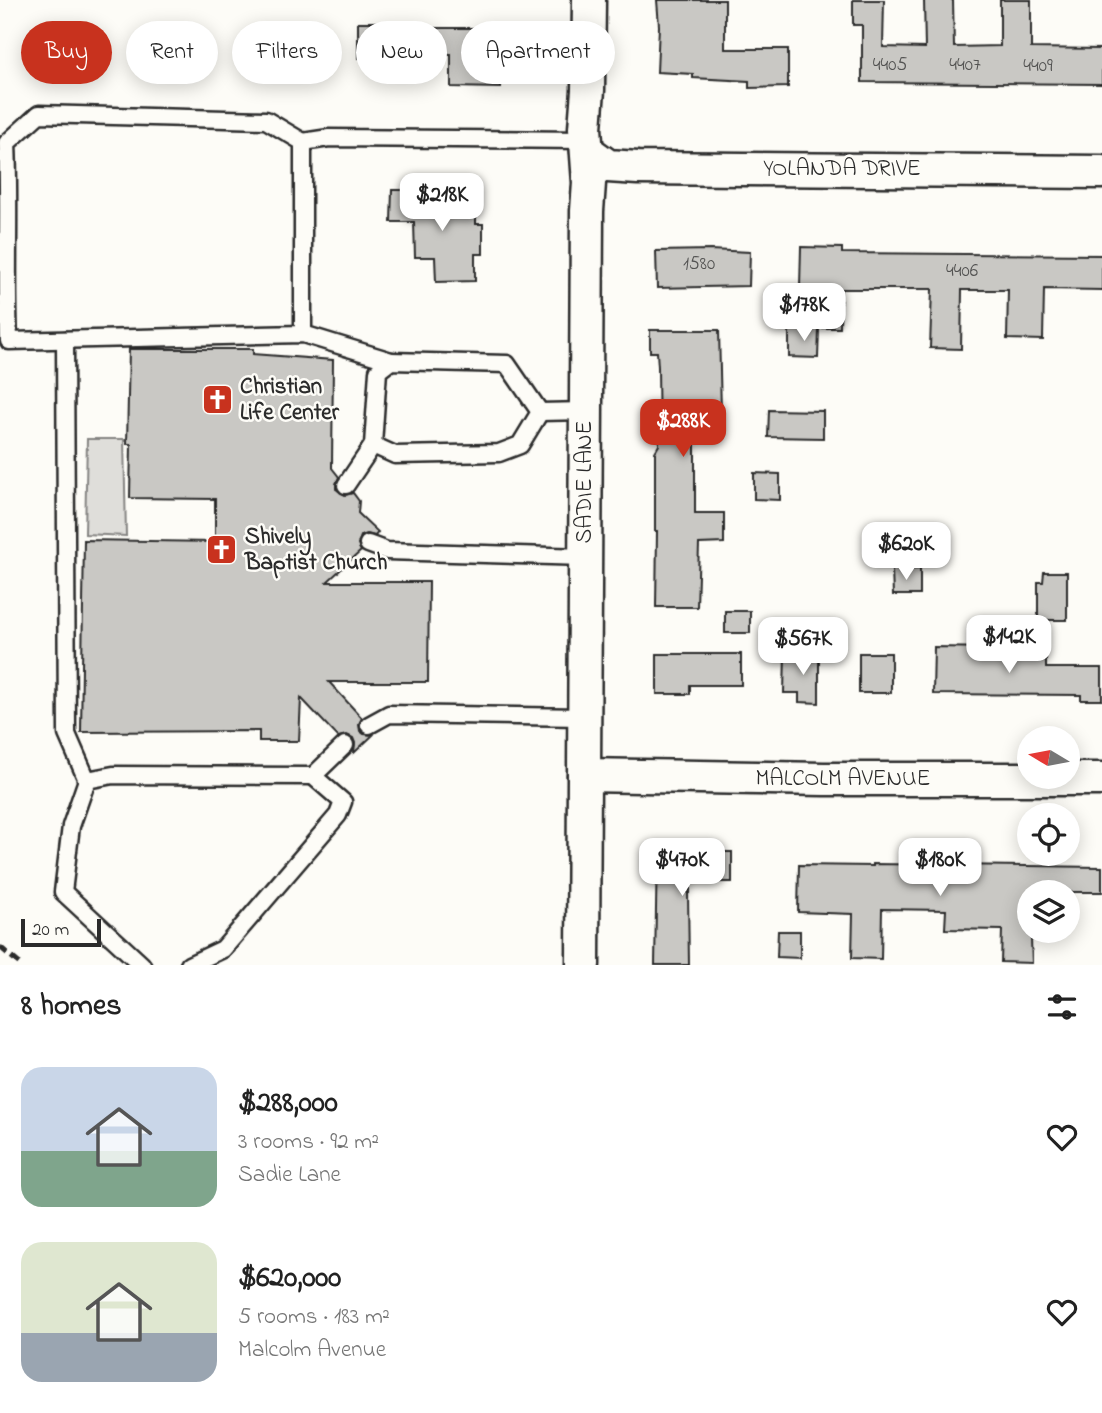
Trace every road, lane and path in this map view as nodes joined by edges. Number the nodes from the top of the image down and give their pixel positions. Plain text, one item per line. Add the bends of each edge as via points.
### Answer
1 (589, 0) edge
2 (303, 142) junction
3 (586, 145) junction
4 (1102, 172) edge
5 (303, 334) junction
6 (65, 340) junction
7 (391, 361) junction
8 (586, 411) junction
9 (540, 412) junction
10 (373, 445) junction
11 (346, 485) dead end
12 (368, 544) dead end
13 (585, 557) junction
14 (584, 718) junction
15 (369, 725) dead end
16 (345, 745) dead end
17 (584, 775) junction
18 (313, 776) junction
19 (1102, 779) edge
20 (87, 780) junction
21 (142, 965) edge
22 (189, 965) edge
23 (583, 965) edge

1 - 3 street, SADIE LANE
2 - 3 lane via 329,138
2 - 5 lane
2 - 6 lane via 266,120 39,114 7,143 9,341
3 - 4 street, YOLANDA DRIVE via 608,166 638,168
3 - 8 street, SADIE LANE
5 - 6 lane
5 - 7 lane
6 - 20 lane via 67,733
7 - 9 lane via 507,364
7 - 10 lane via 378,371
8 - 9 lane
8 - 13 street, SADIE LANE
9 - 10 lane via 520,445 499,453 394,455
10 - 11 lane
12 - 13 lane via 387,551
13 - 14 street, SADIE LANE
14 - 15 lane via 389,714
14 - 17 street, SADIE LANE
16 - 18 lane
17 - 19 street, MALCOLM AVENUE
17 - 23 street, SADIE LANE
18 - 20 lane via 113,775
18 - 22 lane via 343,802 338,815 223,948
20 - 21 lane via 71,826 63,892

